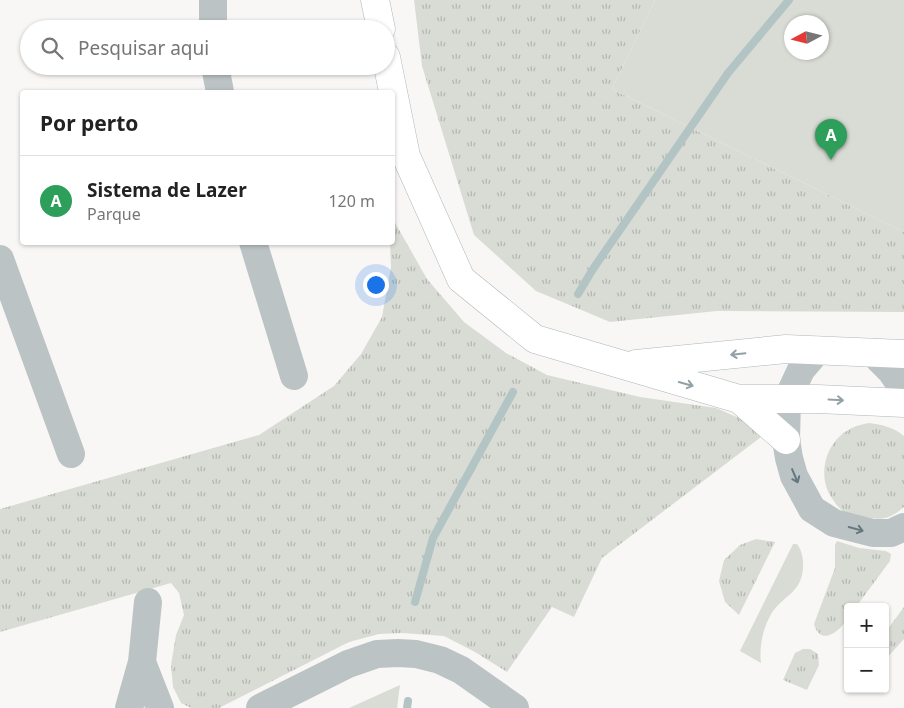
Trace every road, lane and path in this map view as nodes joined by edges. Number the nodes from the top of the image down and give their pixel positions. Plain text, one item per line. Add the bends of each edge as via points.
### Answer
1 (213, 0) edge
2 (375, 0) edge
3 (213, 20) edge
4 (379, 20) edge
5 (217, 75) edge
6 (390, 75) edge
7 (220, 90) edge
8 (393, 90) edge
9 (395, 102) edge
10 (255, 245) edge
11 (0, 258) edge
12 (818, 350) junction
13 (872, 352) junction
14 (904, 354) edge
15 (622, 366) junction
16 (294, 376) dead end
17 (904, 390) edge
18 (739, 399) junction
19 (787, 400) junction
20 (904, 404) edge
21 (786, 440) junction
22 (71, 454) dead end
23 (904, 527) edge
24 (148, 602) dead end
25 (142, 662) junction
26 (129, 708) edge
27 (160, 708) edge
28 (260, 708) edge
29 (515, 708) edge

1 - 3 street
2 - 4 street
5 - 7 street
6 - 8 street
9 - 15 street via 406,156 461,279 535,339
10 - 16 street
11 - 22 street
12 - 13 street
12 -> 15 street via 786,349
12 - 19 street via 802,370
13 - 14 street
13 - 17 street via 891,370
15 -> 18 street
18 - 19 street
18 - 21 street
19 -> 20 street
19 - 21 street
21 -> 23 street via 794,476 812,510 834,523 873,533 891,533
24 - 25 street
25 - 26 street
25 - 27 street
28 - 29 street via 348,664 377,654 398,653 440,660 461,670

